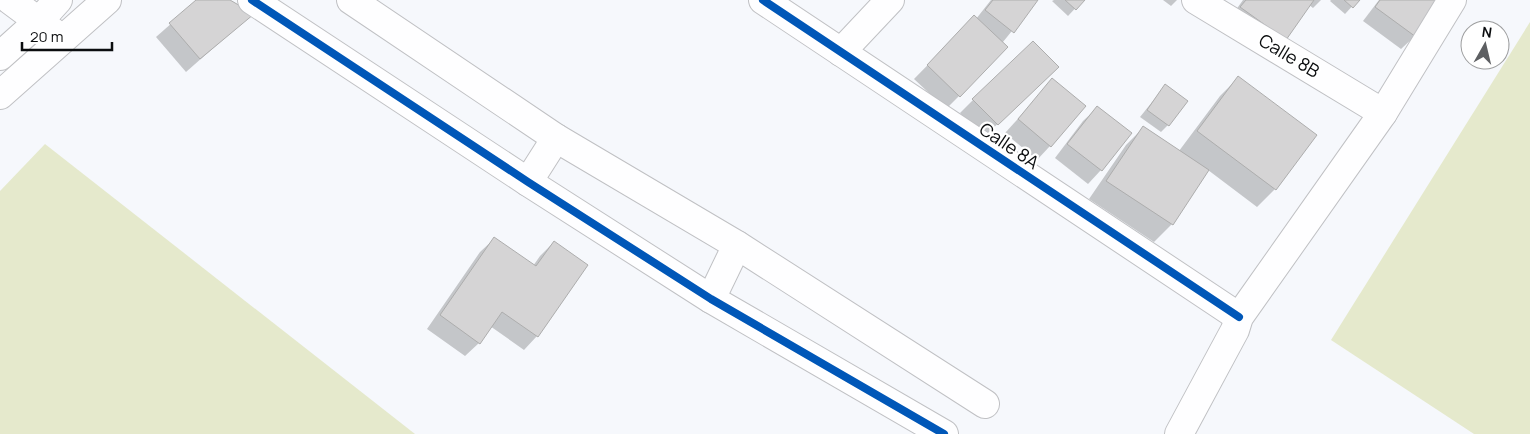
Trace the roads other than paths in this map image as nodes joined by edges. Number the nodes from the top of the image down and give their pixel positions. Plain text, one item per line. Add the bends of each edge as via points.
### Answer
1 (10, 0) edge
2 (58, 0) edge
3 (252, 0) edge
4 (352, 0) edge
5 (763, 0) edge
6 (890, 0) edge
7 (1196, 0) edge
8 (1452, 0) edge
9 (102, 1) edge
10 (39, 21) junction
11 (63, 39) junction
12 (841, 52) junction
13 (0, 56) edge
14 (0, 95) edge
15 (1384, 113) junction
16 (556, 138) junction
17 (528, 182) junction
18 (737, 245) junction
19 (711, 299) junction
20 (1239, 317) junction
21 (985, 404) dead end
22 (944, 434) edge
23 (1179, 434) edge

1 - 10 street
2 - 10 street
3 - 17 street
4 - 16 street
5 - 12 street, Calle 8A
6 - 12 street
7 - 15 street, Calle 8B
8 - 15 street
9 - 11 street
10 - 11 street
10 - 13 street
11 - 14 street
12 - 20 street, Calle 8A
15 - 20 street
16 - 17 street
16 - 18 street
17 - 19 street
18 - 19 street
18 - 21 street
19 - 22 street
20 - 23 street

